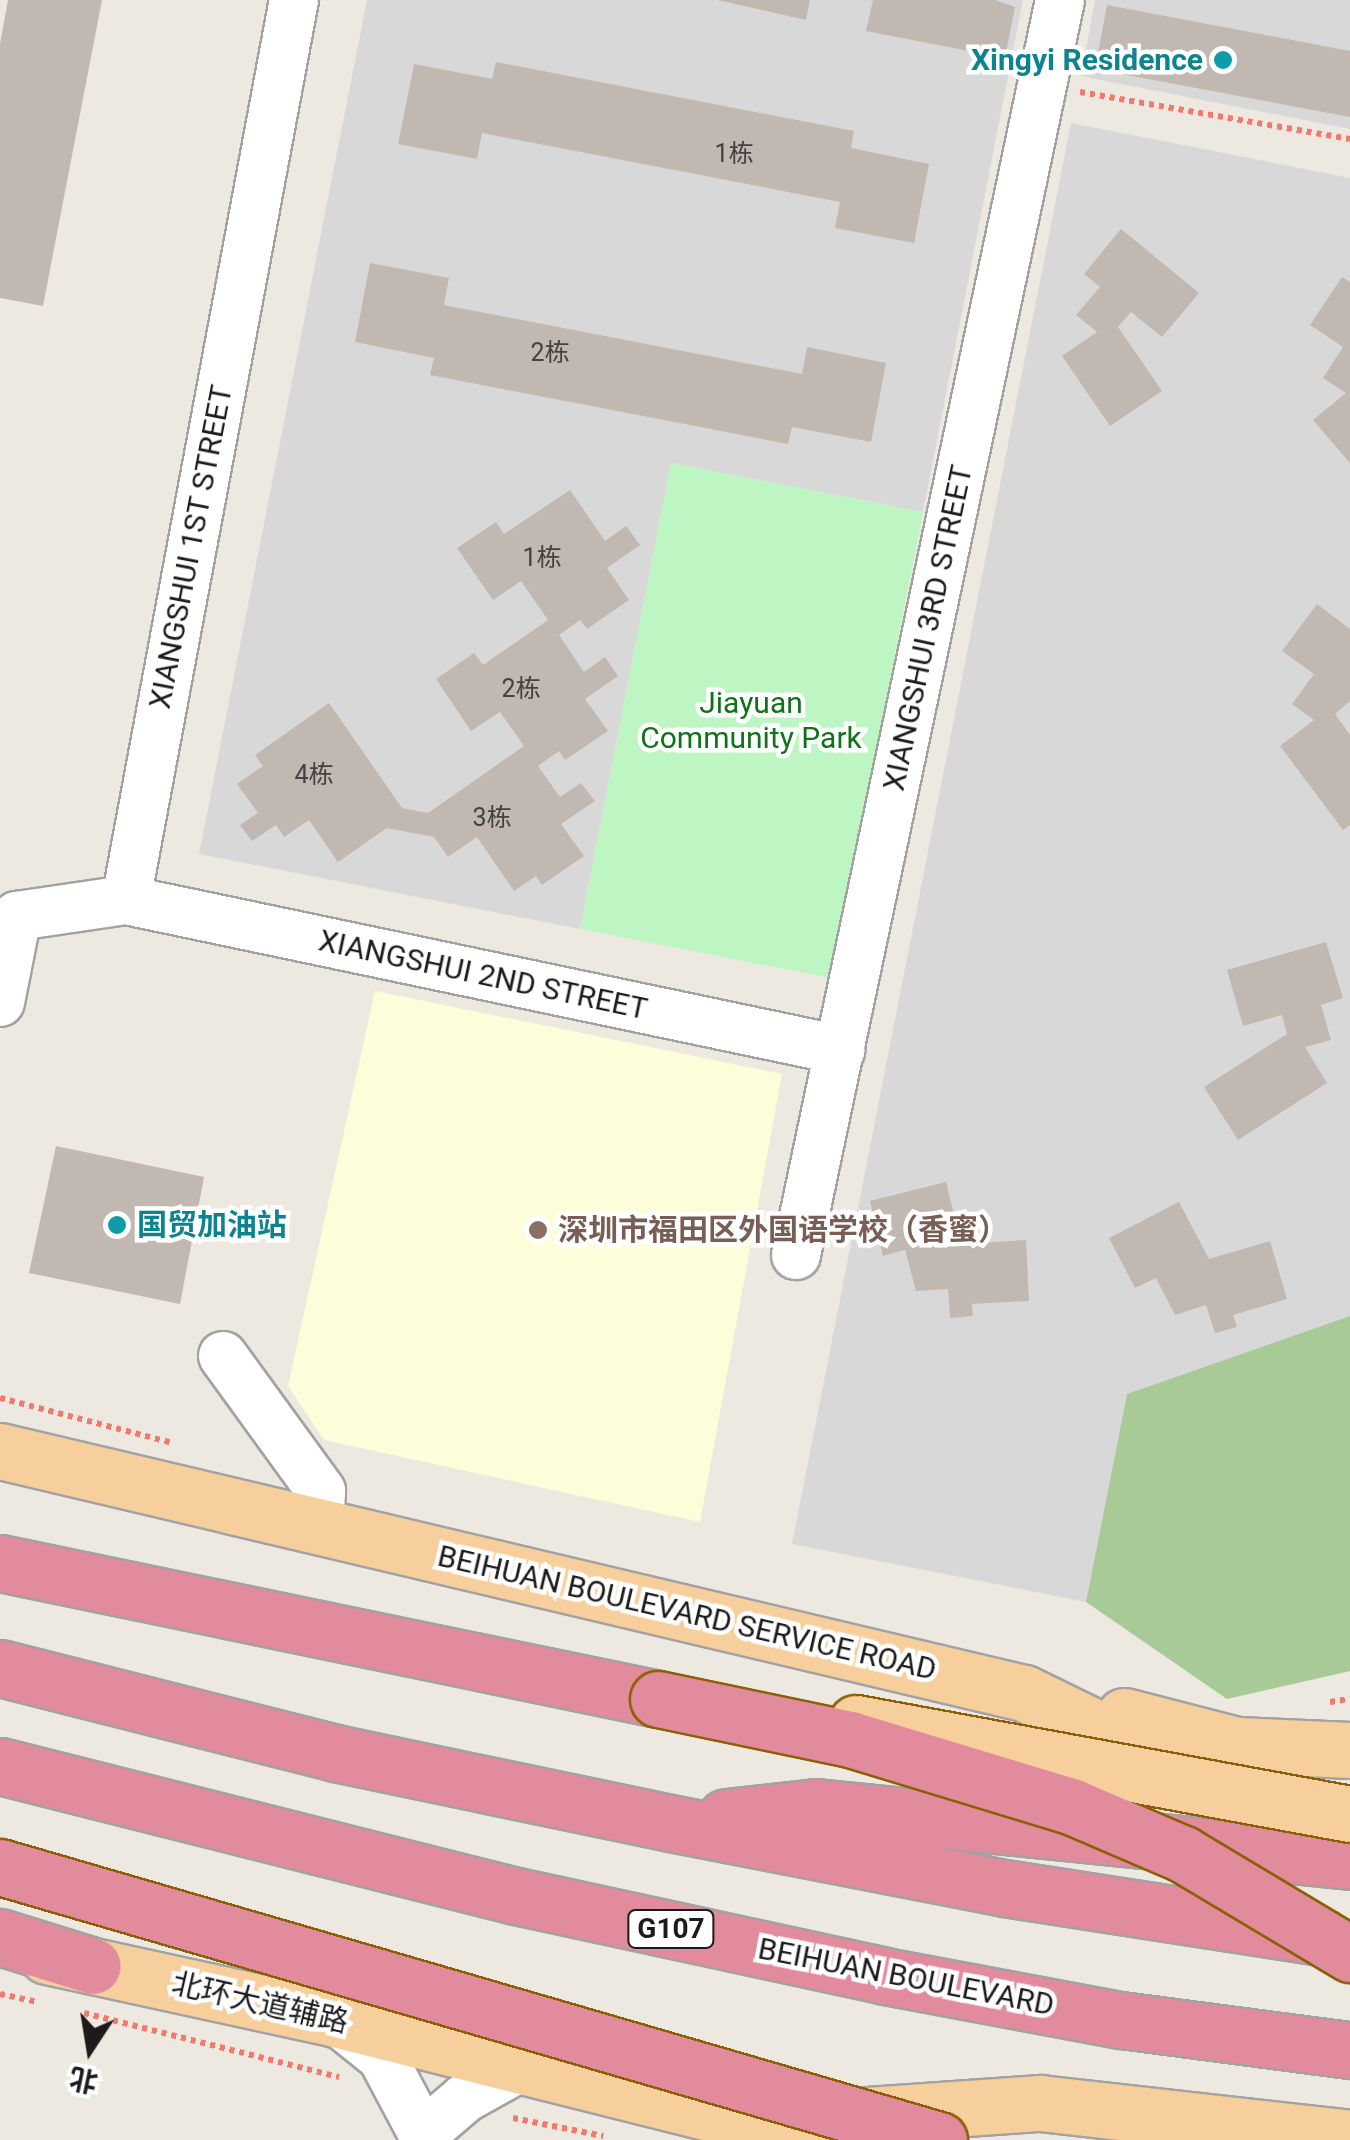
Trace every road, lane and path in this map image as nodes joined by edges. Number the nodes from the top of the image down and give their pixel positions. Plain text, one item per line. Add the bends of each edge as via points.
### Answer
1 (294, 0) edge
2 (1060, 0) edge
3 (1042, 86) junction
4 (1350, 139) edge
5 (126, 900) junction
6 (8, 915) edge
7 (0, 1002) edge
8 (840, 1050) junction
9 (796, 1255) dead end
10 (222, 1356) dead end
11 (0, 1398) edge
12 (188, 1446) dead end
13 (0, 1451) edge
14 (319, 1526) junction
15 (0, 1563) edge
16 (0, 1668) edge
17 (1024, 1694) junction
18 (658, 1699) junction
19 (1350, 1750) edge
20 (0, 1766) edge
21 (1350, 1814) edge
22 (670, 1824) junction
23 (1350, 1840) edge
24 (1350, 1861) edge
25 (0, 1867) edge
26 (0, 1937) edge
27 (1350, 1941) edge
28 (0, 1947) edge
29 (1350, 1954) edge
30 (81, 1988) junction
31 (0, 1994) edge
32 (51, 2005) dead end
33 (335, 2020) junction
34 (1350, 2050) edge
35 (350, 2080) dead end
36 (512, 2093) junction
37 (422, 2137) edge
38 (618, 2138) edge
39 (1350, 2138) edge
40 (940, 2140) edge

1 - 5 street, XIANGSHUI 1ST STREET
2 - 3 street, XIANGSHUI 3RD STREET
3 - 4 path
3 - 8 street, XIANGSHUI 3RD STREET
5 - 6 street
5 - 8 street, XIANGSHUI 2ND STREET
6 - 7 street
8 - 9 street, XIANGSHUI 3RD STREET
10 - 14 street via 322,1491
11 - 12 path
13 - 14 main road, BEIHUAN BOULEVARD SERVICE ROAD
14 - 17 main road, BEIHUAN BOULEVARD SERVICE ROAD
15 - 18 highway
16 - 22 highway via 335,1754
17 - 19 main road via 1237,1744
17 - 23 main road, BEIHUAN BOULEVARD SERVICE ROAD via 1278,1819
18 - 21 main road, bridge via 904,1730
18 - 29 highway, bridge via 850,1739 1071,1806 1183,1854
20 - 34 highway, BEIHUAN BOULEVARD / G107 via 516,1896 885,1976 1121,2020
22 - 24 highway via 816,1807
22 - 27 highway via 1004,1888
25 - 40 highway, bridge
26 - 30 highway
28 - 30 main road, 北环大道辅路
30 - 33 main road, 北环大道辅路
30 - 35 path
31 - 32 path
33 - 36 main road, 北环大道辅路
33 - 37 street via 382,2057
36 - 37 street via 465,2098
36 - 38 path
36 - 39 main road via 781,2121 1040,2103

